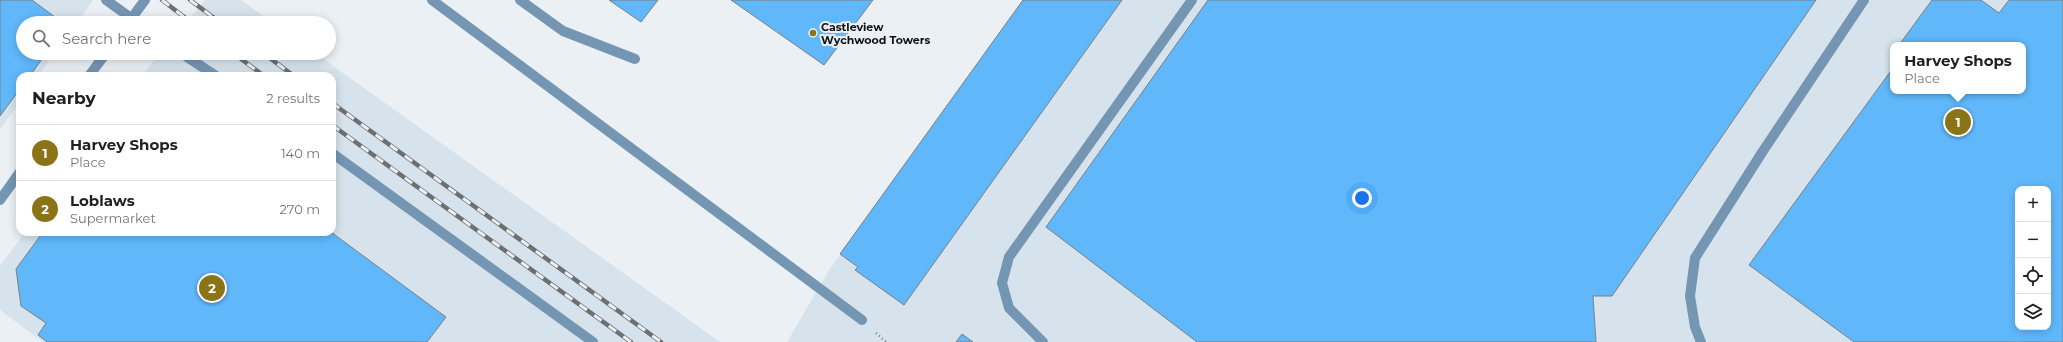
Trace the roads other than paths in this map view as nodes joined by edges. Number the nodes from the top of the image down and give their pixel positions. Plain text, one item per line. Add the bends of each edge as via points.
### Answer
1 (106, 0) edge
2 (145, 0) edge
3 (432, 0) edge
4 (520, 0) edge
5 (1192, 0) edge
6 (1864, 0) edge
7 (128, 16) edge
8 (133, 16) edge
9 (635, 59) dead end
10 (101, 60) edge
11 (192, 60) edge
12 (92, 72) edge
13 (210, 72) edge
14 (336, 156) edge
15 (16, 178) edge
16 (0, 200) edge
17 (862, 320) dead end
18 (593, 342) edge
19 (1043, 342) edge
20 (1701, 342) edge

1 - 7 street, bridge
2 - 8 street
3 - 17 street
4 - 9 street via 563,31
5 - 19 street via 1009,258 1002,282 1009,308
6 - 20 street via 1695,258 1690,296 1695,327
10 - 12 street
11 - 13 street
14 - 18 street
15 - 16 street

